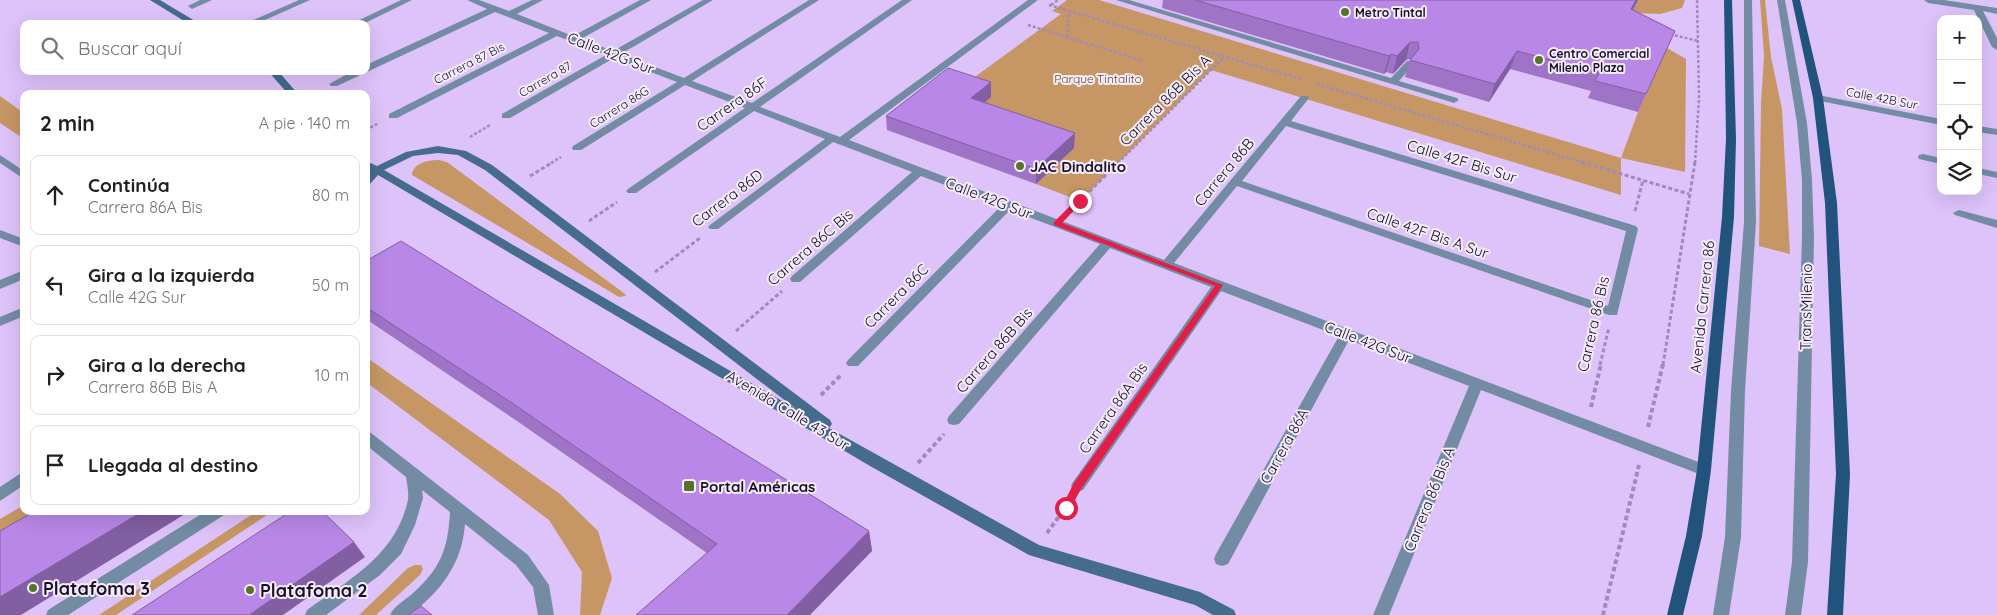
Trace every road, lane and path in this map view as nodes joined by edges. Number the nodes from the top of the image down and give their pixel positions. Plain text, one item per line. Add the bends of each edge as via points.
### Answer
1 (154, 0) edge
2 (208, 0) edge
3 (306, 0) edge
4 (408, 0) edge
5 (471, 0) edge
6 (539, 0) edge
7 (647, 0) edge
8 (709, 0) edge
9 (815, 0) edge
10 (908, 0) edge
11 (1034, 0) edge
12 (1120, 0) edge
13 (1697, 0) edge
14 (1728, 0) edge
15 (1748, 0) edge
16 (1781, 0) edge
17 (1796, 0) edge
18 (1928, 0) edge
19 (1952, 2) edge
20 (192, 6) dead end
21 (1977, 8) junction
22 (494, 9) junction
23 (1069, 11) junction
24 (1997, 11) edge
25 (509, 15) junction
26 (189, 20) edge
27 (258, 20) edge
28 (364, 20) edge
29 (1025, 24) dead end
30 (1662, 32) edge
31 (556, 33) junction
32 (1067, 37) junction
33 (573, 39) junction
34 (1698, 41) junction
35 (1997, 47) edge
36 (613, 54) junction
37 (1225, 57) junction
38 (1140, 60) dead end
39 (1410, 63) edge
40 (370, 67) edge
41 (276, 75) edge
42 (353, 75) edge
43 (684, 81) junction
44 (1307, 81) dead end
45 (1393, 82) junction
46 (334, 84) dead end
47 (1316, 84) dead end
48 (289, 90) edge
49 (1304, 98) dead end
50 (1818, 98) junction
51 (1454, 100) dead end
52 (753, 108) junction
53 (393, 116) dead end
54 (506, 116) joint
55 (1937, 121) edge
56 (1284, 122) junction
57 (1982, 130) edge
58 (1997, 132) edge
59 (836, 139) junction
60 (577, 148) joint
61 (447, 150) junction
62 (1923, 156) dead end
63 (1, 160) edge
64 (1937, 160) edge
65 (371, 167) edge
66 (920, 171) junction
67 (1982, 172) edge
68 (20, 173) edge
69 (1997, 176) edge
70 (1642, 180) junction
71 (1235, 182) junction
72 (514, 187) junction
73 (632, 192) joint
74 (1689, 194) junction
75 (1009, 205) junction
76 (1959, 213) dead end
77 (1057, 223) junction
78 (1997, 224) edge
79 (714, 227) joint
80 (1632, 229) junction
81 (573, 232) junction
82 (0, 234) edge
83 (20, 242) edge
84 (1108, 243) junction
85 (1166, 265) junction
86 (20, 276) edge
87 (796, 279) joint
88 (640, 283) junction
89 (0, 285) edge
90 (1220, 285) junction
91 (1612, 312) junction
92 (20, 313) edge
93 (0, 322) edge
94 (1346, 334) junction
95 (720, 344) junction
96 (853, 363) joint
97 (1477, 384) junction
98 (806, 410) junction
99 (954, 420) joint
100 (1587, 426) junction
101 (370, 440) edge
102 (1643, 447) junction
103 (875, 462) junction
104 (1704, 470) junction
105 (413, 473) junction
106 (904, 478) junction
107 (20, 480) edge
108 (1078, 486) joint
109 (0, 495) edge
110 (458, 510) junction
111 (213, 515) edge
112 (1035, 550) junction
113 (1222, 559) dead end
114 (54, 615) edge
115 (313, 615) edge
116 (398, 615) edge
117 (546, 615) edge
118 (1228, 615) edge
119 (1381, 615) edge
120 (1603, 615) edge
121 (1675, 615) edge
122 (1721, 615) edge
123 (1793, 615) edge
124 (1835, 615) edge

1 - 26 main road
2 - 20 street
3 - 27 street
4 - 28 street
5 - 22 street, Calle 42G Sur
6 - 25 street
7 - 33 street
8 - 36 street, Carrera 87
9 - 43 street, Carrera 86G
10 - 52 street, Carrera 86F
11 - 23 path
11 - 59 street, Carrera 86D
12 - 45 street
13 - 34 path
14 - 104 main road, Avenida Carrera 86 via 1731,139 1728,217
15 - 122 street via 1750,222 1732,537
16 - 123 street, TransMilenio via 1802,123 1808,199 1800,562
17 - 50 main road
18 - 19 street
19 - 21 street
21 - 24 street
21 - 35 street
22 - 25 street, Calle 42G Sur
22 - 40 street
23 - 32 path
23 - 37 path
25 - 31 street, Calle 42G Sur
29 - 32 path
30 - 34 path
31 - 33 street, Calle 42G Sur
31 - 53 street, Carrera 87 Bis
32 - 38 path
33 - 36 street, Calle 42G Sur
34 - 74 path via 1696,165
36 - 43 street, Calle 42G Sur
36 - 54 street, Carrera 87
37 - 44 path
37 - 77 path, Carrera 86B Bis A
39 - 45 street
41 - 48 main road
42 - 46 street
43 - 52 street, Calle 42G Sur
43 - 60 street, Carrera 86G
45 - 51 street
47 - 70 path
49 - 56 street, Carrera 86B
50 - 55 street, Calle 42B Sur
50 - 124 main road via 1831,203 1841,409 1843,474
52 - 59 street, Calle 42G Sur
52 - 73 street, Carrera 86F
54 - 61 path
56 - 71 street, Carrera 86B
56 - 80 street, Calle 42F Bis Sur
57 - 58 street
59 - 66 street, Calle 42G Sur
59 - 79 street, Carrera 86D
60 - 72 path
61 - 65 main road via 420,152
61 - 72 main road via 469,156
62 - 64 street
63 - 68 street
65 - 103 main road, Avenida Calle 43 Sur
66 - 75 street, Calle 42G Sur
66 - 87 street, Carrera 86C Bis
67 - 69 street
70 - 74 path
70 - 80 path
71 - 85 street, Carrera 86B
71 - 91 street, Calle 42F Bis A Sur
72 - 81 main road
73 - 81 path
74 - 102 path via 1661,375
75 - 77 street, Calle 42G Sur
75 - 96 street, Carrera 86C
76 - 78 street
77 - 84 street, Calle 42G Sur
79 - 88 path, Carrera 86D
80 - 91 street, Carrera 86 Bis
81 - 88 main road
82 - 83 street
84 - 85 street, Calle 42G Sur
84 - 99 street, Carrera 86B Bis
85 - 90 street, Calle 42G Sur
86 - 89 street
87 - 95 path, Carrera 86C Bis
88 - 95 main road
90 - 94 street, Calle 42G Sur
90 - 108 street, Carrera 86A Bis
91 - 100 path, Carrera 86 Bis
92 - 93 street
94 - 97 street, Calle 42G Sur
94 - 113 street, Carrera 86A
95 - 98 main road
96 - 98 path
97 - 100 street, Calle 42G Sur
97 - 119 street, Carrera 86 Bis A
98 - 103 main road
99 - 106 path
100 - 102 street, Calle 42G Sur
101 - 105 street
102 - 104 street, Calle 42G Sur
102 - 120 path
103 - 106 main road, Avenida Calle 43 Sur
104 - 121 main road, Avenida Carrera 86 via 1694,536
105 - 110 street
105 - 115 street via 416,498 395,549 374,570
106 - 112 main road, Avenida Calle 43 Sur
107 - 109 street
108 - 112 path
110 - 116 street via 452,554 439,576
110 - 117 street via 522,560 541,585
111 - 114 street
112 - 118 main road, Avenida Calle 43 Sur via 1200,599

